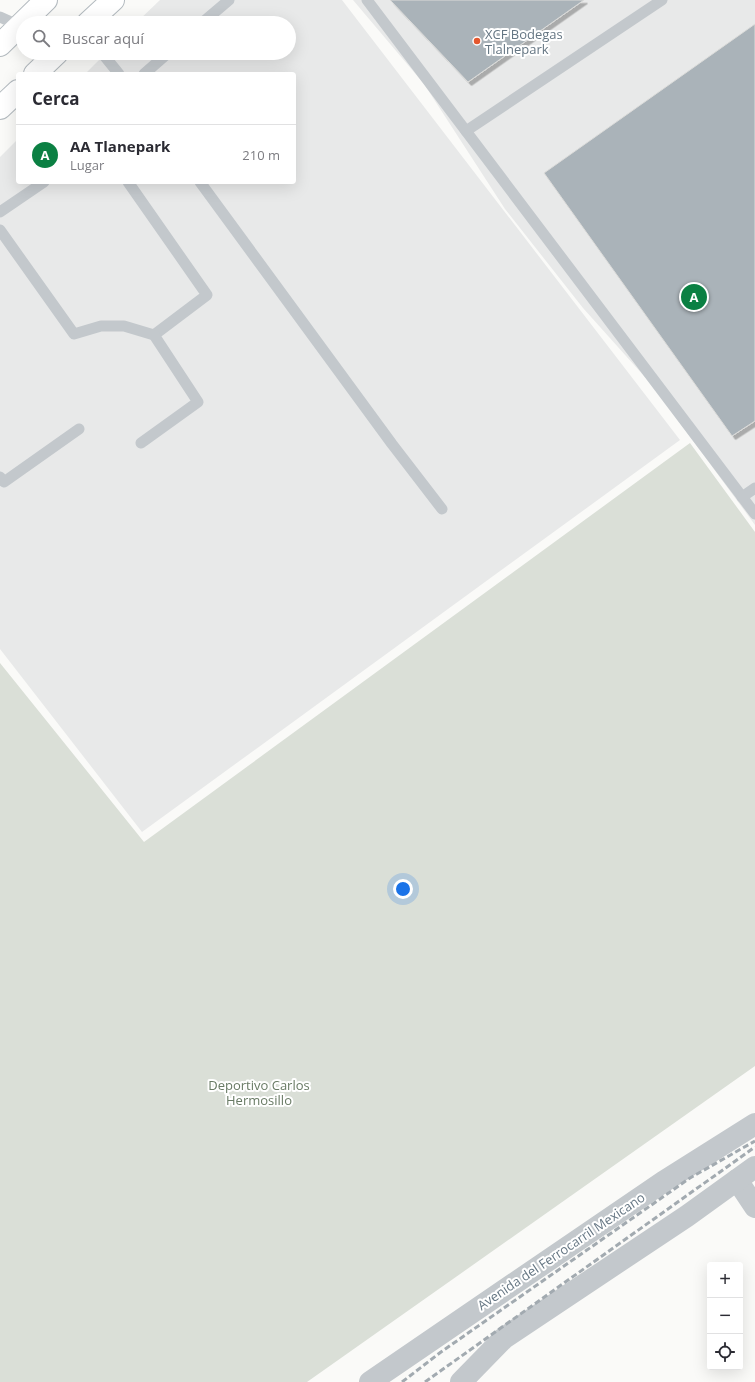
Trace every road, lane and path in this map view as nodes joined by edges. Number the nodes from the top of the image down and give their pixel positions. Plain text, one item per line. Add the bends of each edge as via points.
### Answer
1 (46, 0) edge
2 (113, 0) edge
3 (229, 0) edge
4 (368, 0) edge
5 (662, 0) edge
6 (30, 16) edge
7 (96, 16) edge
8 (210, 16) edge
9 (0, 17) edge
10 (16, 24) edge
11 (16, 30) edge
12 (0, 45) edge
13 (50, 60) edge
14 (108, 60) edge
15 (160, 60) edge
16 (38, 72) edge
17 (118, 72) edge
18 (146, 72) edge
19 (16, 93) edge
20 (0, 108) edge
21 (466, 131) junction
22 (41, 184) edge
23 (129, 184) edge
24 (201, 184) edge
25 (0, 212) edge
26 (0, 230) edge
27 (154, 335) junction
28 (79, 429) dead end
29 (141, 443) dead end
30 (0, 477) edge
31 (755, 488) edge
32 (742, 497) junction
33 (442, 509) dead end
34 (755, 514) edge
35 (755, 1124) edge
36 (755, 1167) edge
37 (737, 1180) junction
38 (755, 1207) edge
39 (370, 1382) edge
40 (461, 1382) edge

1 - 6 main road
2 - 7 main road
3 - 8 lane
4 - 21 lane
5 - 21 lane
9 - 10 lane
11 - 12 main road
13 - 16 main road
14 - 17 lane
15 - 18 lane
19 - 20 main road
21 - 32 lane
22 - 25 lane
23 - 27 lane via 207,296
24 - 33 lane
26 - 27 lane via 74,334 102,326 124,326
27 - 29 lane via 198,402
28 - 30 lane via 4,482
31 - 32 lane
32 - 34 lane
35 - 39 street, Avenida del Ferrocarril Mexicano via 663,1182
36 - 37 street
37 - 38 street
37 - 40 street via 504,1338

